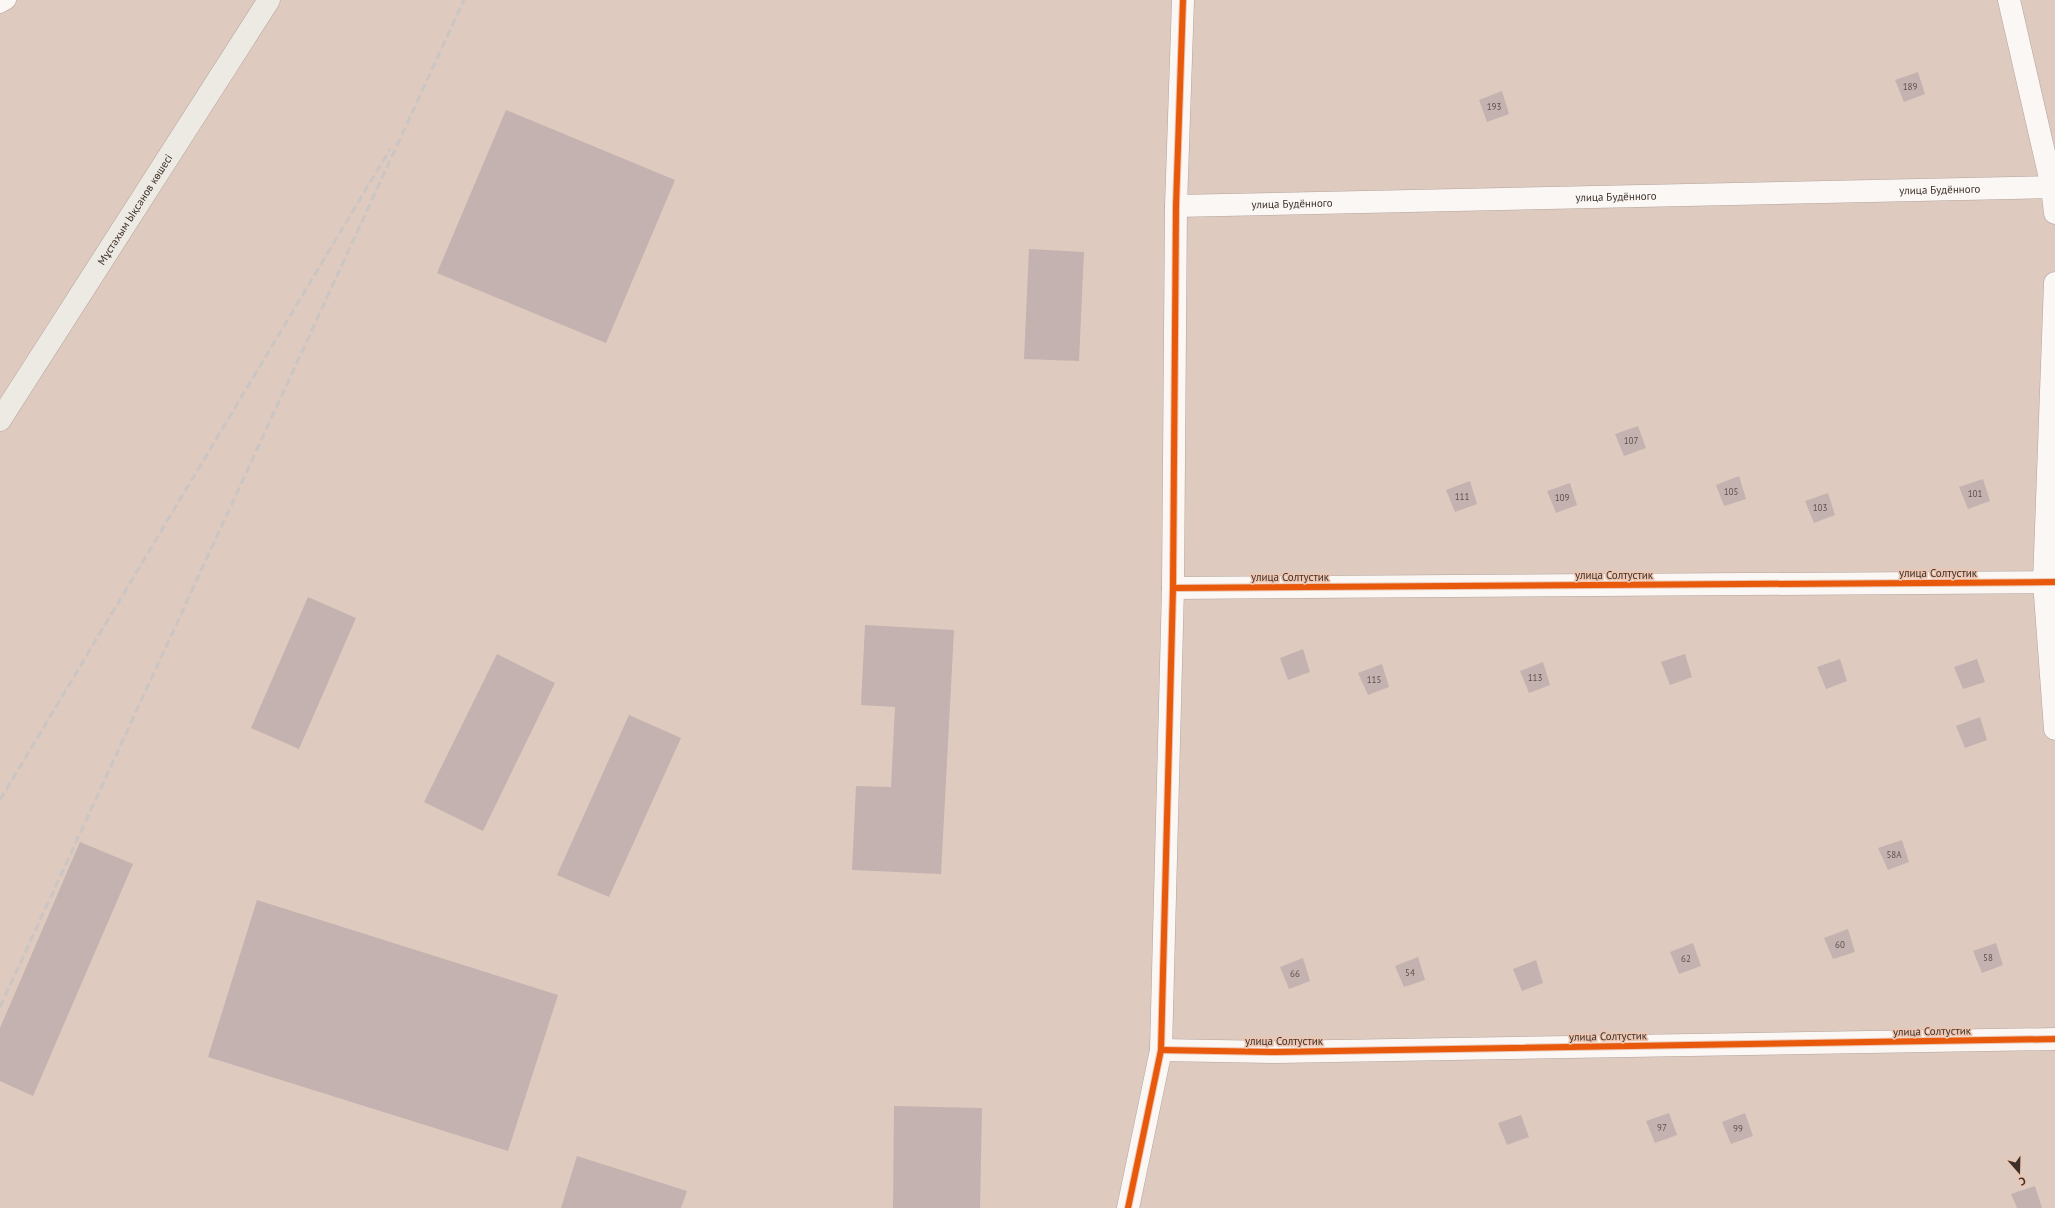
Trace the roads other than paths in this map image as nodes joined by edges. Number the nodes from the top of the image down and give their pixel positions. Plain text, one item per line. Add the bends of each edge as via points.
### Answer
1 (7, 0) edge
2 (269, 0) edge
3 (1183, 0) edge
4 (2009, 0) edge
5 (0, 4) edge
6 (2053, 187) edge
7 (1176, 206) junction
8 (2055, 213) edge
9 (2055, 283) edge
10 (0, 420) edge
11 (2050, 582) edge
12 (1173, 588) junction
13 (2055, 729) edge
14 (2055, 1039) edge
15 (1161, 1050) junction
16 (1128, 1208) edge

1 - 5 lane
2 - 10 main road, Мұстахым Ықсанов көшесі
3 - 7 street
4 - 6 street
6 - 7 street, улица Будённого
6 - 8 street
7 - 12 street
9 - 11 street
11 - 12 street, улица Солтустик
11 - 13 street
12 - 15 street
14 - 15 street, улица Солтустик via 1276,1052
15 - 16 street

